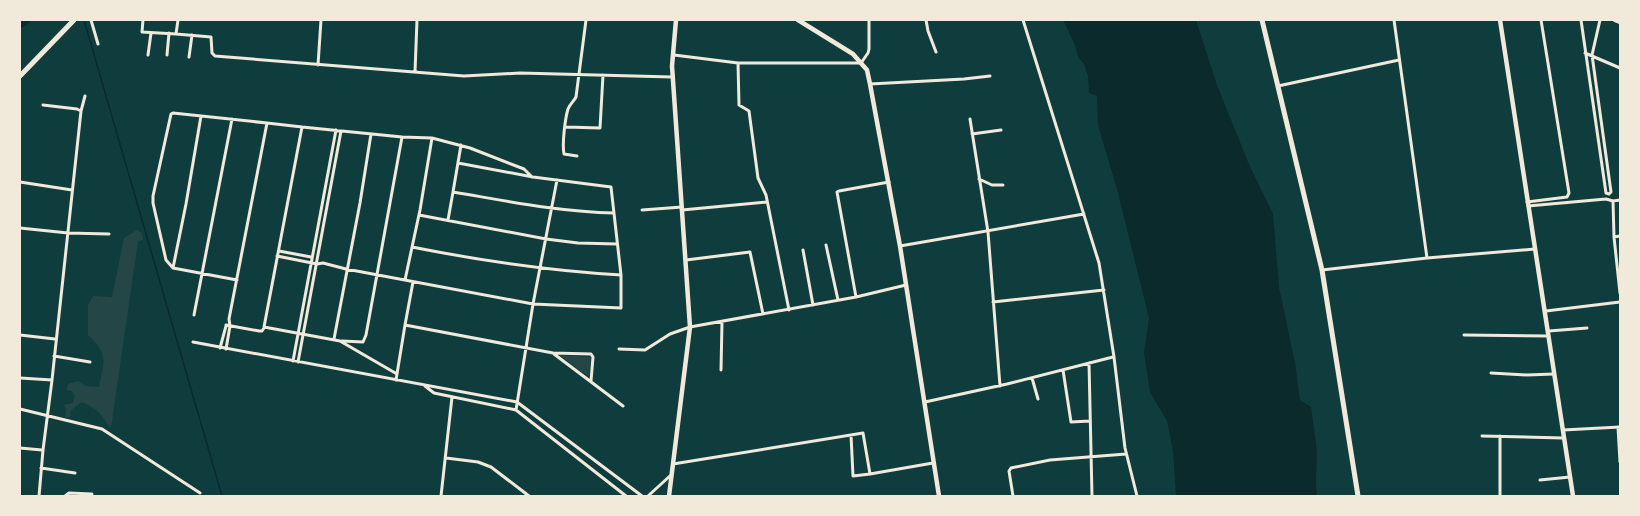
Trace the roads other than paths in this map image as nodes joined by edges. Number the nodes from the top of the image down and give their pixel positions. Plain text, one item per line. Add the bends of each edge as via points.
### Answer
1 (74, 20) edge
2 (91, 20) edge
3 (143, 20) edge
4 (178, 20) edge
5 (321, 20) edge
6 (417, 20) edge
7 (586, 20) edge
8 (676, 20) edge
9 (798, 20) edge
10 (869, 20) edge
11 (926, 20) edge
12 (1023, 20) edge
13 (1262, 20) edge
14 (1394, 20) edge
15 (1500, 20) edge
16 (1541, 20) edge
17 (1581, 20) edge
18 (1600, 20) edge
19 (1615, 20) edge
20 (1620, 22) edge
21 (151, 33) junction
22 (169, 33) junction
23 (176, 34) junction
24 (192, 35) junction
25 (98, 44) dead end
26 (936, 52) dead end
27 (1585, 53) junction
28 (148, 55) dead end
29 (167, 55) dead end
30 (672, 55) junction
31 (1592, 55) junction
32 (189, 57) dead end
33 (1400, 60) junction
34 (738, 63) junction
35 (861, 63) junction
36 (318, 64) junction
37 (1620, 68) edge
38 (415, 72) junction
39 (579, 74) junction
40 (603, 75) junction
41 (20, 76) edge
42 (990, 76) dead end
43 (672, 77) junction
44 (870, 84) junction
45 (1277, 86) junction
46 (85, 96) dead end
47 (1593, 104) junction
48 (1599, 104) junction
49 (43, 105) dead end
50 (81, 111) junction
51 (201, 116) junction
52 (970, 118) dead end
53 (232, 119) junction
54 (267, 123) junction
55 (302, 127) junction
56 (566, 127) junction
57 (336, 130) junction
58 (1001, 130) dead end
59 (341, 131) junction
60 (371, 134) junction
61 (972, 134) junction
62 (402, 137) junction
63 (432, 138) junction
64 (460, 145) junction
65 (577, 156) dead end
66 (458, 163) junction
67 (533, 177) junction
68 (979, 179) junction
69 (557, 180) junction
70 (20, 182) edge
71 (889, 182) junction
72 (1003, 185) dead end
73 (72, 190) junction
74 (453, 192) junction
75 (1620, 200) edge
76 (1613, 201) junction
77 (767, 202) junction
78 (1528, 204) junction
79 (552, 209) junction
80 (682, 209) junction
81 (642, 210) dead end
82 (614, 213) junction
83 (1084, 214) junction
84 (419, 215) junction
85 (448, 220) junction
86 (20, 228) edge
87 (988, 232) junction
88 (68, 233) junction
89 (109, 234) dead end
90 (1620, 236) edge
91 (1614, 237) junction
92 (546, 239) junction
93 (617, 244) junction
94 (826, 245) dead end
95 (900, 246) junction
96 (412, 247) junction
97 (1534, 249) junction
98 (804, 250) dead end
99 (278, 251) junction
100 (277, 256) junction
101 (311, 257) junction
102 (317, 258) junction
103 (1427, 258) junction
104 (686, 260) junction
105 (310, 263) junction
106 (323, 263) junction
107 (316, 264) junction
108 (173, 268) junction
109 (346, 269) junction
110 (540, 269) junction
111 (1322, 270) junction
112 (1619, 271) edge
113 (202, 274) junction
114 (376, 275) junction
115 (621, 275) junction
116 (237, 280) junction
117 (405, 280) junction
118 (413, 282) junction
119 (906, 285) junction
120 (1104, 290) junction
121 (1620, 293) edge
122 (856, 297) junction
123 (838, 300) junction
124 (993, 302) junction
125 (1620, 302) edge
126 (533, 304) junction
127 (813, 305) junction
128 (789, 310) junction
129 (1544, 311) junction
130 (763, 314) junction
131 (194, 315) dead end
132 (722, 322) junction
133 (405, 325) junction
134 (228, 326) junction
135 (264, 327) junction
136 (690, 327) junction
137 (1587, 328) dead end
138 (298, 333) junction
139 (303, 333) junction
140 (1464, 334) dead end
141 (1547, 334) junction
142 (20, 335) edge
143 (55, 339) junction
144 (334, 339) junction
145 (340, 341) junction
146 (193, 342) dead end
147 (220, 348) junction
148 (525, 348) junction
149 (226, 349) junction
150 (619, 349) dead end
151 (553, 353) junction
152 (54, 356) junction
153 (1114, 357) junction
154 (295, 361) junction
155 (90, 362) dead end
156 (1089, 363) junction
157 (721, 370) dead end
158 (1063, 370) junction
159 (1491, 373) dead end
160 (397, 374) junction
161 (1554, 374) junction
162 (20, 378) edge
163 (1032, 378) junction
164 (52, 380) junction
165 (396, 380) junction
166 (591, 381) junction
167 (424, 384) junction
168 (1000, 386) junction
169 (452, 397) junction
170 (1038, 399) dead end
171 (517, 402) junction
172 (925, 402) junction
173 (623, 406) dead end
174 (20, 409) edge
175 (516, 410) junction
176 (48, 417) junction
177 (1090, 421) junction
178 (1619, 427) edge
179 (1562, 430) junction
180 (851, 435) junction
181 (1482, 436) dead end
182 (1500, 436) junction
183 (1563, 438) junction
184 (20, 448) edge
185 (43, 450) junction
186 (1126, 454) junction
187 (1091, 456) junction
188 (446, 458) junction
189 (1620, 462) edge
190 (935, 463) junction
191 (673, 464) junction
192 (41, 468) junction
193 (75, 473) dead end
194 (672, 474) junction
195 (870, 474) junction
196 (616, 477) junction
197 (1570, 477) junction
198 (1540, 480) dead end
199 (611, 484) junction
200 (200, 493) dead end
201 (92, 494) dead end
202 (39, 496) edge
203 (65, 496) edge
204 (441, 496) edge
205 (529, 496) edge
206 (626, 496) edge
207 (642, 496) edge
208 (648, 496) edge
209 (669, 496) edge
210 (939, 496) edge
211 (1013, 496) edge
212 (1092, 496) edge
213 (1137, 496) edge
214 (1358, 496) edge
215 (1500, 496) edge
216 (1573, 496) edge

1 - 41 main road
2 - 25 street
3 - 21 street via 142,32
4 - 23 street
5 - 36 street
6 - 38 street
7 - 39 street
8 - 30 main road
9 - 35 main road
10 - 35 street via 869,49
11 - 26 street
12 - 83 street
13 - 45 main road
14 - 33 street
15 - 78 main road
16 - 78 street via 1569,193 1567,197
17 - 27 street
18 - 31 street
19 - 20 main road
21 - 22 street
21 - 28 street
22 - 23 street
22 - 29 street
23 - 24 street
24 - 32 street
24 - 36 street via 211,37 215,56
27 - 31 street
27 - 47 street
30 - 34 street
30 - 43 main road
31 - 37 street
31 - 48 street
33 - 45 street
33 - 103 street
34 - 35 street
34 - 77 street via 740,105 749,111 758,178
35 - 44 main road
36 - 38 street
38 - 39 street via 464,76
39 - 40 street
39 - 56 street via 576,99 569,105
40 - 43 street
40 - 56 street via 600,128
42 - 44 street
43 - 80 main road
44 - 71 main road
45 - 111 main road
46 - 50 street
47 - 48 street
47 - 48 street via 1609,195
49 - 50 street
50 - 73 street
51 - 53 street
51 - 108 street
51 - 108 street via 171,114 153,196 166,260
52 - 61 street
53 - 54 street
53 - 113 street
54 - 55 street
54 - 116 street
55 - 57 street
55 - 99 street
56 - 65 street via 564,152
57 - 59 street
57 - 101 street
58 - 61 street
59 - 60 street
59 - 102 street
60 - 62 street
60 - 109 street
61 - 68 street
62 - 63 street
62 - 114 street
63 - 64 street
63 - 84 street
64 - 66 street
64 - 67 street via 524,169
66 - 67 street
66 - 74 street
67 - 69 street
68 - 72 street
68 - 87 street
69 - 79 street
69 - 82 street via 611,187
70 - 73 street
71 - 95 main road
71 - 122 street via 837,192
73 - 88 street
74 - 79 street
74 - 85 street
75 - 76 street
76 - 78 street
76 - 91 street
77 - 80 street
77 - 128 street
78 - 97 main road
79 - 82 street
79 - 92 street
80 - 81 street
80 - 104 main road
82 - 93 street
83 - 87 street
83 - 120 street
84 - 85 street
84 - 96 street
85 - 92 street
86 - 88 street
87 - 95 street
87 - 124 street
88 - 89 street
88 - 143 street
90 - 91 street
91 - 112 street
92 - 93 street
92 - 110 street
93 - 115 street
94 - 123 street
95 - 119 main road
96 - 110 street
96 - 117 street
97 - 103 street
97 - 129 main road
98 - 127 street
99 - 100 street
99 - 101 street
100 - 105 street
100 - 135 street
101 - 102 street
101 - 105 street
102 - 106 street
102 - 107 street
103 - 111 street
104 - 130 street via 750,252
104 - 136 main road
105 - 107 street
105 - 138 street
106 - 107 street
106 - 109 street
107 - 139 street
108 - 113 street
109 - 114 street
109 - 144 street
110 - 115 street
110 - 126 street
111 - 214 main road
112 - 121 street
113 - 116 street
113 - 131 street
114 - 117 street
114 - 145 street via 364,340
115 - 126 street via 621,308
116 - 134 street
117 - 118 street
118 - 126 street
118 - 133 street
119 - 122 street
119 - 172 main road
120 - 124 street
120 - 153 street
122 - 123 street
123 - 127 street
124 - 168 street
125 - 129 street
126 - 148 street
127 - 128 street
128 - 130 street
129 - 141 main road
130 - 132 street
132 - 136 street
132 - 157 street
133 - 148 street
133 - 160 street
134 - 135 street via 259,331
134 - 147 street
134 - 149 street
135 - 138 street
136 - 150 street via 645,350
136 - 191 main road
137 - 141 street
138 - 139 street
138 - 154 street
139 - 144 street
139 - 154 street
140 - 141 street
141 - 161 main road
142 - 143 street
143 - 152 street
144 - 145 street
145 - 160 street
146 - 147 street
147 - 149 street
148 - 151 street
148 - 171 street
149 - 154 street
151 - 166 street
151 - 166 street via 591,354
152 - 155 street
152 - 164 street
153 - 156 street
153 - 186 street
154 - 165 street
156 - 158 street
156 - 177 street
158 - 163 street
158 - 177 street via 1071,422
159 - 161 street
160 - 165 street
161 - 179 main road
162 - 164 street
163 - 168 street
163 - 170 street
164 - 176 street
165 - 167 street
166 - 173 street
167 - 169 street via 434,393
167 - 171 street
168 - 172 street
169 - 175 street
169 - 188 street
171 - 175 street
171 - 196 street
172 - 190 main road
174 - 176 street
175 - 199 street
176 - 185 street
176 - 200 street via 102,429
177 - 187 street
178 - 179 street
178 - 189 street
179 - 183 main road
180 - 191 street
180 - 195 street via 864,433
180 - 195 street via 852,476
181 - 182 street
182 - 183 street
182 - 215 street
183 - 197 main road
184 - 185 street
185 - 192 street
186 - 187 street
186 - 213 street
187 - 211 street via 1011,468
187 - 212 street
188 - 204 street
188 - 205 street via 492,467
190 - 195 street
190 - 210 main road
191 - 194 main road
192 - 193 street
192 - 202 street
194 - 208 street
194 - 209 main road
196 - 199 street
196 - 207 street
197 - 198 street
197 - 216 main road
199 - 206 street
201 - 203 street

